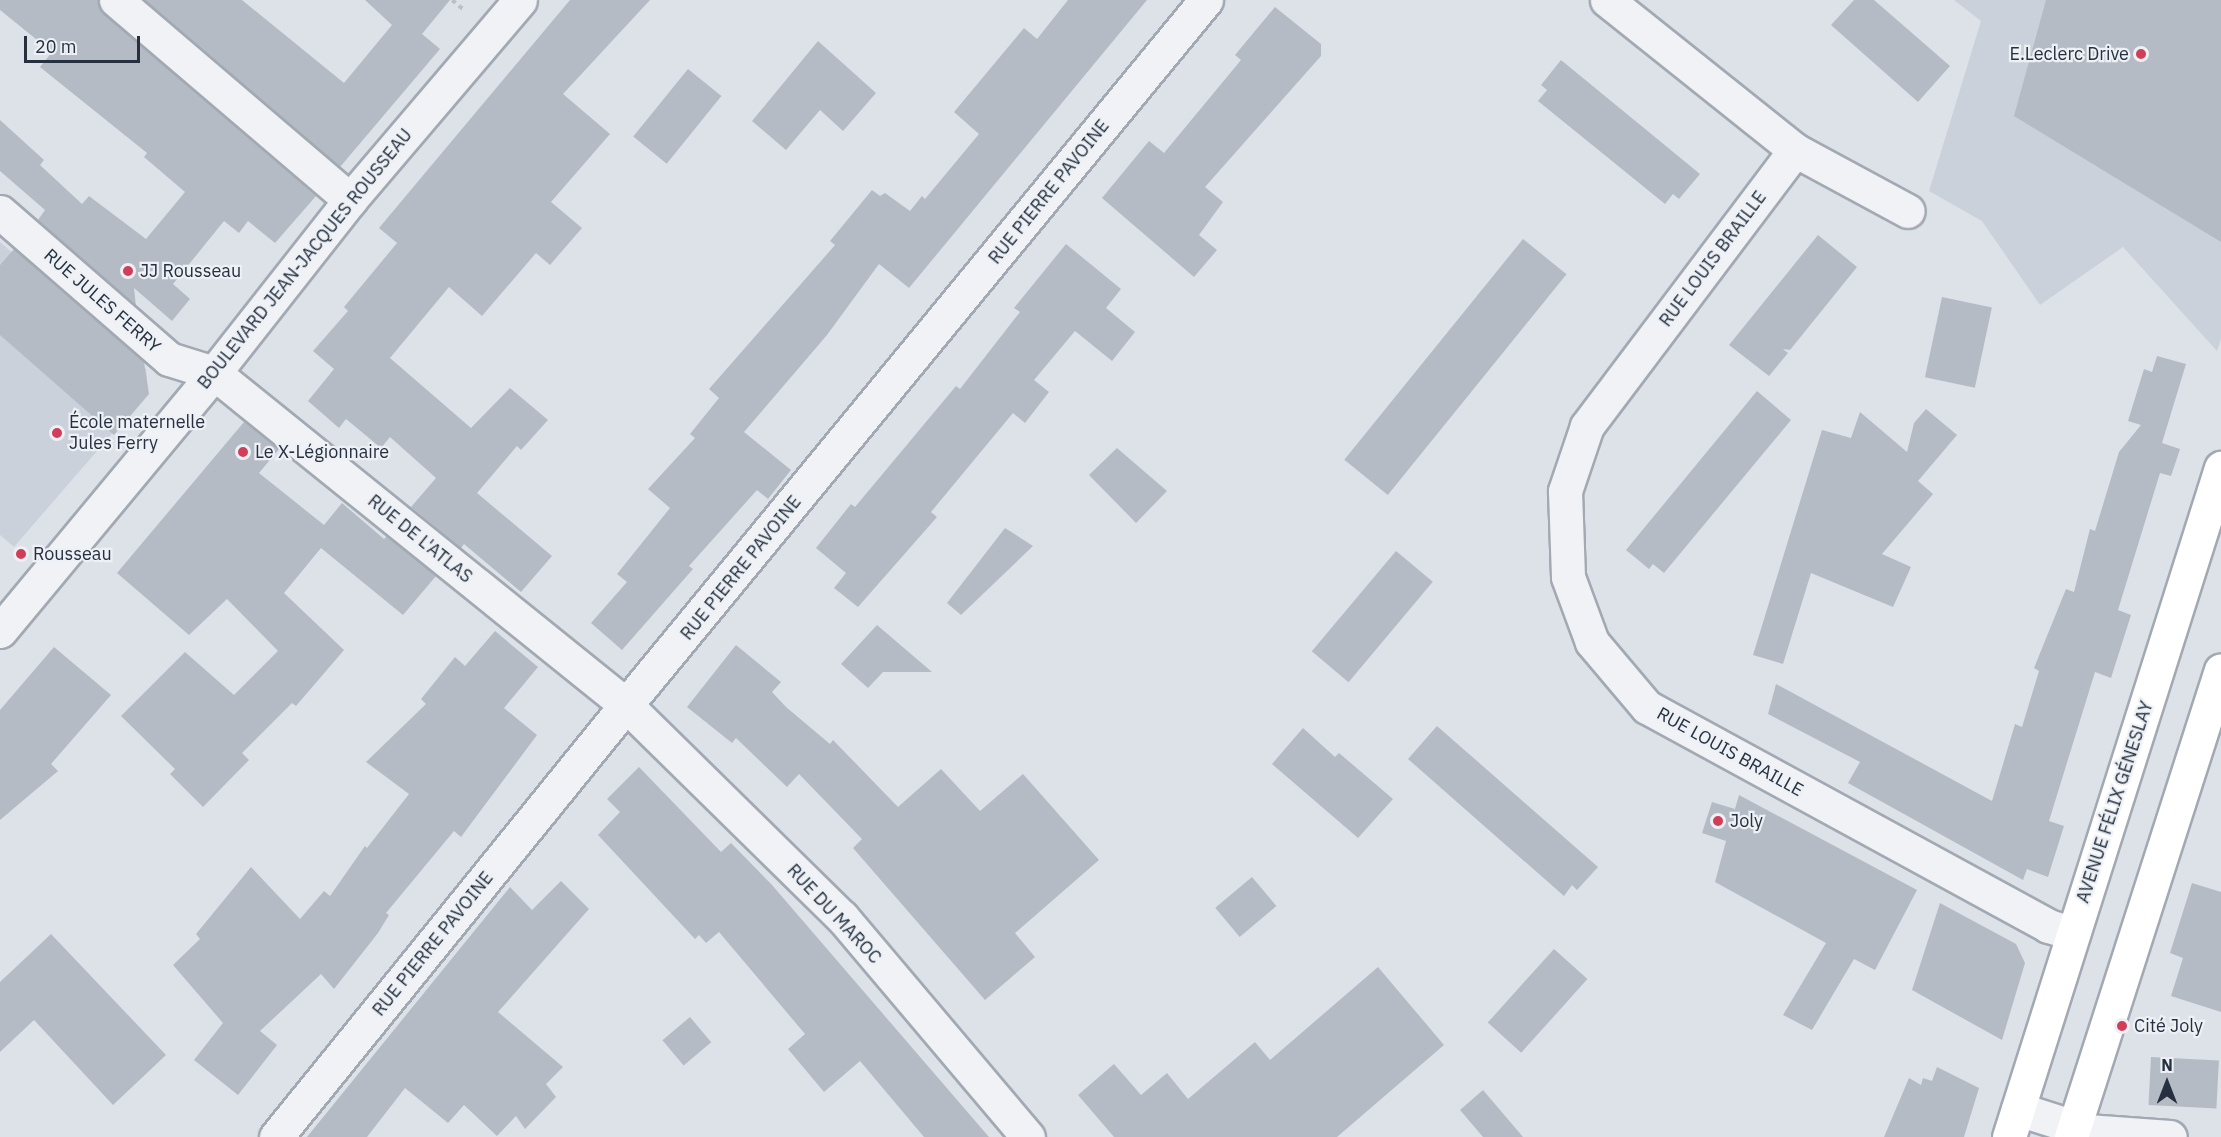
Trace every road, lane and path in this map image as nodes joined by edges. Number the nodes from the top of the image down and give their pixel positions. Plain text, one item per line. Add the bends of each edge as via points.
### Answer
1 (116, 0) edge
2 (520, 0) edge
3 (1206, 0) edge
4 (1607, 0) edge
5 (1795, 150) junction
6 (350, 200) junction
7 (1908, 211) dead end
8 (0, 212) edge
9 (214, 373) junction
10 (2221, 468) edge
11 (0, 631) edge
12 (2221, 671) edge
13 (626, 705) junction
14 (2073, 933) junction
15 (2013, 1123) edge
16 (2073, 1132) edge
17 (276, 1137) edge
18 (1028, 1137) edge
19 (2170, 1137) edge

1 - 6 street
2 - 6 street, BOULEVARD JEAN-JACQUES ROUSSEAU
3 - 13 street, RUE PIERRE PAVOINE
4 - 5 street
5 - 7 street
5 - 14 street, RUE LOUIS BRAILLE via 1587,426 1565,490 1568,577 1592,642 1647,707 2048,926
6 - 9 street, BOULEVARD JEAN-JACQUES ROUSSEAU
8 - 9 street, RUE JULES FERRY via 169,358
9 - 11 street, BOULEVARD JEAN-JACQUES ROUSSEAU
9 - 13 street, RUE DE L'ATLAS
10 - 14 main road, AVENUE FÉLIX GÉNESLAY
12 - 16 main road
13 - 17 street, RUE PIERRE PAVOINE
13 - 18 street, RUE DU MAROC via 842,917
14 - 15 main road, AVENUE FÉLIX GÉNESLAY
15 - 16 street
16 - 19 street

